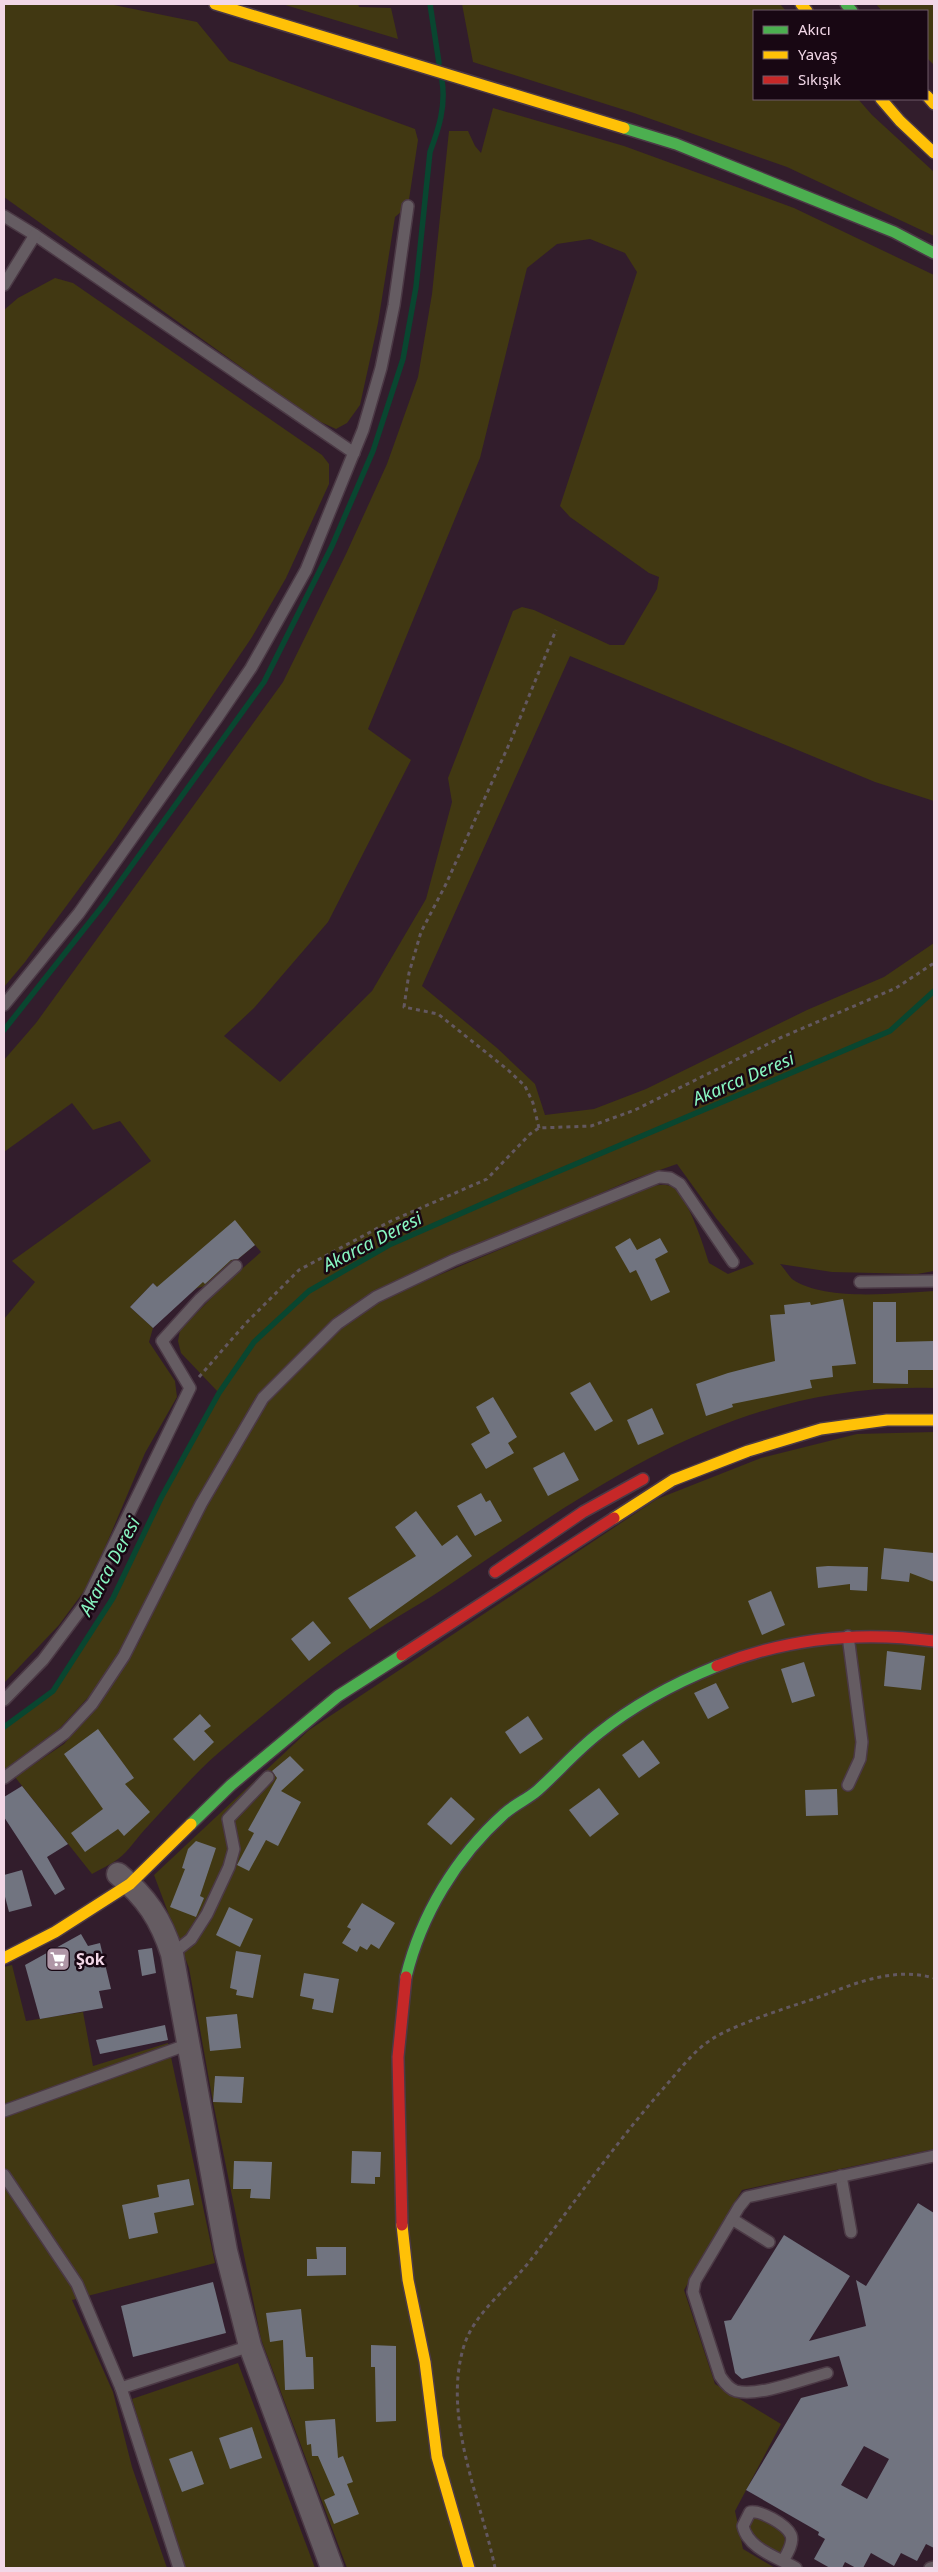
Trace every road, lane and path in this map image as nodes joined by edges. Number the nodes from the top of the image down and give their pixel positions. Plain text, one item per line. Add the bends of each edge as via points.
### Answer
1 (215, 4) edge
2 (882, 100) edge
3 (934, 154) edge
4 (408, 206) dead end
5 (4, 216) edge
6 (35, 235) junction
7 (934, 254) edge
8 (4, 284) edge
9 (354, 453) junction
10 (556, 630) dead end
11 (934, 963) edge
12 (4, 1005) edge
13 (539, 1128) junction
14 (733, 1262) dead end
15 (236, 1266) dead end
16 (934, 1281) edge
17 (860, 1282) dead end
18 (190, 1388) junction
19 (934, 1420) edge
20 (651, 1476) dead end
21 (486, 1579) dead end
22 (848, 1635) junction
23 (934, 1640) edge
24 (4, 1700) edge
25 (268, 1777) dead end
26 (4, 1778) edge
27 (848, 1785) dead end
28 (122, 1875) junction
29 (172, 1954) junction
30 (4, 1958) edge
31 (934, 1978) edge
32 (189, 2044) junction
33 (4, 2111) edge
34 (934, 2156) edge
35 (4, 2175) edge
36 (841, 2176) junction
37 (732, 2219) junction
38 (851, 2232) dead end
39 (769, 2242) dead end
40 (250, 2346) junction
41 (827, 2373) dead end
42 (120, 2388) junction
43 (783, 2561) junction
44 (934, 2567) edge
45 (179, 2568) edge
46 (332, 2568) edge
47 (469, 2568) edge
48 (495, 2568) edge
49 (796, 2568) edge
50 (930, 2568) edge

1 - 7 main road via 676,144 867,221
2 - 3 main road
4 - 9 lane via 381,368
5 - 6 lane
6 - 8 lane
6 - 9 lane
9 - 12 lane via 306,570 251,668 79,913
10 - 13 path via 507,748 421,932 409,973 404,1007 438,1014 508,1070 525,1086
11 - 13 path via 896,988 780,1038 635,1110 591,1126
13 - 18 path via 487,1179 391,1221 300,1270 246,1323
14 - 26 lane via 680,1184 670,1178 659,1177 454,1260 376,1296 337,1324 263,1398 201,1504 124,1656 92,1704 65,1733
15 - 18 lane via 162,1341
16 - 17 lane
18 - 24 lane via 85,1604 43,1660
19 - 28 main road via 887,1420 821,1429 748,1451 672,1480 338,1696
20 - 21 main road via 583,1512
22 - 23 main road via 914,1636
22 - 27 lane via 862,1742 860,1759
22 - 47 main road via 810,1640 724,1664 634,1706 593,1736 540,1788 488,1830 453,1875 420,1932 406,1972 398,2088 406,2267 424,2356 437,2460
25 - 29 lane via 228,1819 234,1849 229,1867 192,1939
28 - 29 street via 149,1904 164,1928
28 - 30 main road via 55,1932
29 - 32 street
31 - 48 path via 899,1973 863,1980 716,2036 694,2054 620,2138 531,2260 480,2318 463,2348 458,2377 458,2416
32 - 33 lane
32 - 40 street via 226,2251
34 - 36 lane
35 - 42 lane via 77,2284
36 - 37 lane via 748,2197
36 - 38 lane
37 - 39 lane
37 - 41 lane via 695,2282 693,2292 720,2376 735,2391 752,2392
40 - 42 lane
40 - 46 street
42 - 45 lane
43 - 43 lane via 792,2542 791,2535 786,2528 760,2513 750,2512 743,2526 746,2538
43 - 49 lane
44 - 50 lane

